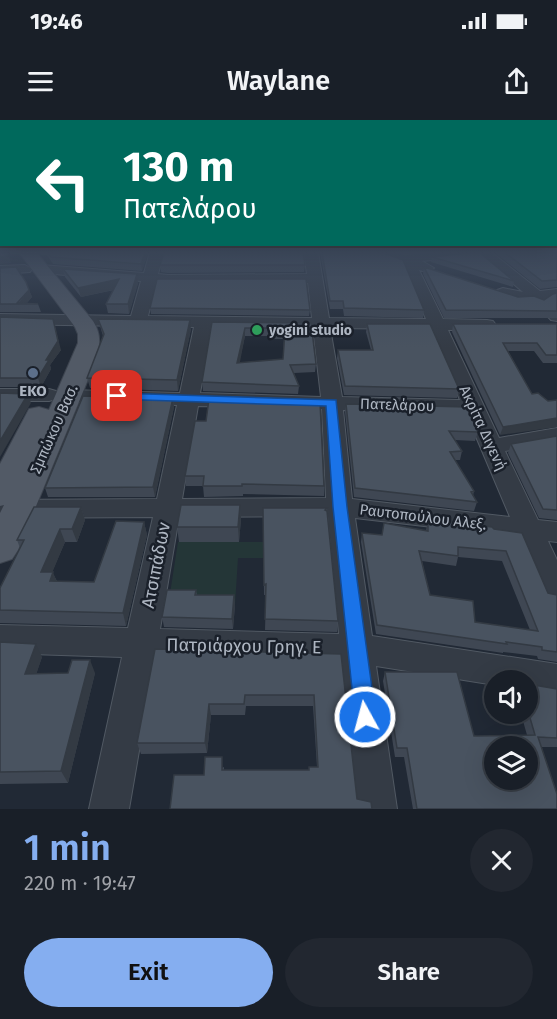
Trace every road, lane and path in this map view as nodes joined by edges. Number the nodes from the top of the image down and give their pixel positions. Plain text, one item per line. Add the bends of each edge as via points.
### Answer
1 (44, 284) edge
2 (149, 284) edge
3 (315, 284) edge
4 (418, 284) edge
5 (522, 284) edge
6 (490, 288) edge
7 (557, 294) edge
8 (537, 296) junction
9 (0, 319) edge
10 (71, 319) junction
11 (138, 320) junction
12 (204, 321) junction
13 (552, 322) edge
14 (320, 323) junction
15 (436, 325) junction
16 (506, 325) edge
17 (0, 395) edge
18 (59, 395) junction
19 (189, 398) junction
20 (332, 403) junction
21 (474, 407) junction
22 (557, 435) edge
23 (492, 446) junction
24 (6, 504) edge
25 (340, 507) junction
26 (167, 508) junction
27 (530, 529) junction
28 (557, 532) edge
29 (0, 550) edge
30 (557, 592) edge
31 (0, 639) edge
32 (141, 644) junction
33 (357, 649) junction
34 (557, 680) edge
35 (109, 809) edge
36 (377, 809) edge

1 - 10 main road, Σμπώκου Βασ.
2 - 11 street
3 - 14 street
4 - 15 street, Ακρίτα Διγενή
5 - 8 street
6 - 8 street via 517,297
7 - 8 street
8 - 13 street
9 - 10 street
10 - 11 street
10 - 18 main road, Σμπώκου Βασ. via 88,332 89,343 82,365
11 - 12 street
12 - 14 street
12 - 19 street, Ατσιπάδων
14 - 15 street
14 - 20 street
15 - 16 street
15 - 21 street, Ακρίτα Διγενή
17 - 18 street, Πατελάρου
18 - 19 street, Πατελάρου
18 - 24 main road, Σμπώκου Βασ.
19 - 20 street, Πατελάρου
19 - 26 street, Ατσιπάδων
20 - 21 street, Πατελάρου
20 - 25 street
21 - 23 street, Ακρίτα Διγενή
22 - 23 street
23 - 27 street, Ακρίτα Διγενή
24 - 26 street, Ραυτοπούλου Αλεξ.
24 - 29 main road, Σμπώκου Βασ.
25 - 26 street, Ραυτοπούλου Αλεξ.
25 - 27 street, Ραυτοπούλου Αλεξ.
25 - 33 street
26 - 32 street, Ατσιπάδων
27 - 28 street, Ραυτοπούλου Αλεξ.
27 - 30 street, Ακρίτα Διγενή
31 - 32 street, Πατριάρχου Γρηγ. Ε
32 - 33 street, Πατριάρχου Γρηγ. Ε
32 - 35 street, Ατσιπάδων
33 - 34 street, Πατριάρχου Γρηγ. Ε
33 - 36 street

